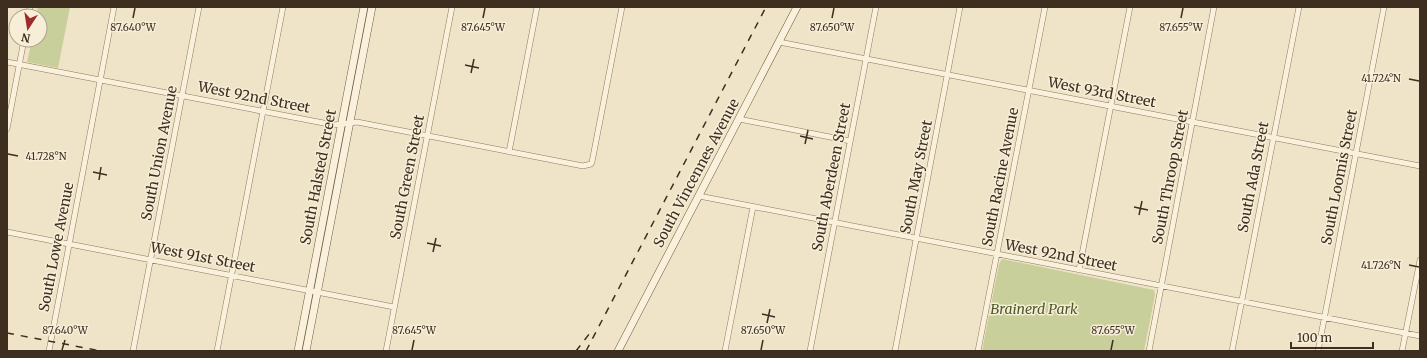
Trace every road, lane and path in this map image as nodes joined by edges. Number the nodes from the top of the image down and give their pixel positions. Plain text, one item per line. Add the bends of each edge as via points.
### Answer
1 (114, 7) edge
2 (199, 7) edge
3 (283, 7) edge
4 (364, 7) edge
5 (372, 7) edge
6 (452, 7) edge
7 (537, 7) edge
8 (622, 7) edge
9 (797, 7) edge
10 (876, 7) edge
11 (960, 7) edge
12 (1044, 7) edge
13 (1130, 7) edge
14 (1214, 7) edge
15 (1298, 7) edge
16 (1384, 7) edge
17 (779, 42) junction
18 (22, 48) edge
19 (866, 59) junction
20 (7, 62) edge
21 (19, 64) junction
22 (947, 74) junction
23 (100, 80) junction
24 (1029, 90) junction
25 (182, 96) junction
26 (1110, 106) junction
27 (263, 111) junction
28 (739, 119) junction
29 (1192, 122) junction
30 (350, 123) junction
31 (341, 124) junction
32 (7, 129) edge
33 (427, 135) junction
34 (1273, 138) junction
35 (850, 141) junction
36 (509, 152) junction
37 (1356, 154) junction
38 (1420, 166) edge
39 (698, 196) junction
40 (753, 207) junction
41 (835, 223) junction
42 (7, 232) edge
43 (916, 239) junction
44 (69, 244) junction
45 (997, 255) junction
46 (150, 259) junction
47 (1420, 260) edge
48 (1079, 270) junction
49 (232, 275) junction
50 (1161, 286) junction
51 (309, 290) junction
52 (318, 292) junction
53 (1241, 302) junction
54 (394, 306) junction
55 (1324, 318) junction
56 (1406, 333) junction
57 (1420, 336) edge
58 (49, 351) edge
59 (133, 351) edge
60 (217, 351) edge
61 (298, 351) edge
62 (306, 351) edge
63 (386, 351) edge
64 (620, 351) edge
65 (725, 351) edge
66 (810, 351) edge
67 (895, 351) edge
68 (978, 351) edge
69 (1149, 351) edge
70 (1232, 351) edge
71 (1318, 351) edge
72 (1402, 351) edge

1 - 23 street, South Lowe Avenue
2 - 25 street, South Union Avenue
3 - 27 street
4 - 31 main road, South Halsted Street
5 - 30 main road, South Halsted Street
6 - 33 street, South Green Street
7 - 36 street
8 - 36 street, West 92nd Street via 592,162 581,166
9 - 17 main road, South Vincennes Avenue
10 - 19 street, South Aberdeen Street
11 - 22 street, South May Street
12 - 24 street, South Racine Avenue
13 - 26 street
14 - 29 street, South Throop Street
15 - 34 street, South Ada Street
16 - 37 street, South Loomis Street
17 - 19 street, West 93rd Street
17 - 28 main road, South Vincennes Avenue
18 - 21 street
19 - 22 street, West 93rd Street
19 - 35 street, South Aberdeen Street
20 - 21 street, West 92nd Street
21 - 23 street, West 92nd Street
21 - 32 street
22 - 24 street, West 93rd Street
22 - 43 street, South May Street
23 - 25 street, West 92nd Street
23 - 44 street, South Lowe Avenue
24 - 26 street, West 93rd Street
24 - 45 street, South Racine Avenue
25 - 27 street, West 92nd Street
25 - 46 street, South Union Avenue
26 - 29 street, West 93rd Street
26 - 48 street
27 - 31 street, West 92nd Street via 334,125
27 - 49 street
28 - 35 street
28 - 39 main road, South Vincennes Avenue
29 - 34 street, West 93rd Street
29 - 50 street, South Throop Street
30 - 31 street, West 92nd Street
30 - 33 street, West 92nd Street via 358,122
30 - 52 main road, South Halsted Street
31 - 51 main road, South Halsted Street
33 - 36 street, West 92nd Street
33 - 54 street, South Green Street
34 - 37 street, West 93rd Street
34 - 53 street, South Ada Street
35 - 41 street, South Aberdeen Street
37 - 38 street, West 93rd Street
37 - 55 street, South Loomis Street
39 - 40 street, West 92nd Street
39 - 64 main road, South Vincennes Avenue
40 - 41 street, West 92nd Street
40 - 65 street
41 - 43 street, West 92nd Street
41 - 66 street, South Aberdeen Street
42 - 44 street, West 91st Street
43 - 45 street, West 92nd Street
43 - 67 street, South May Street
44 - 46 street, West 91st Street
44 - 58 street, South Lowe Avenue
45 - 48 street, West 92nd Street
45 - 68 street, South Racine Avenue
46 - 49 street, West 91st Street
46 - 59 street, South Union Avenue
47 - 56 street
48 - 50 street, West 92nd Street
49 - 51 street, West 91st Street
49 - 60 street
50 - 53 street, West 92nd Street
50 - 69 street, South Throop Street
51 - 52 street, West 91st Street
51 - 61 main road, South Halsted Street
52 - 54 street, West 91st Street
52 - 62 main road, South Halsted Street
53 - 55 street, West 92nd Street
53 - 70 street, South Ada Street
54 - 63 street, South Green Street
55 - 56 street, West 92nd Street
55 - 71 street, South Loomis Street
56 - 57 street, West 92nd Street
56 - 72 street

